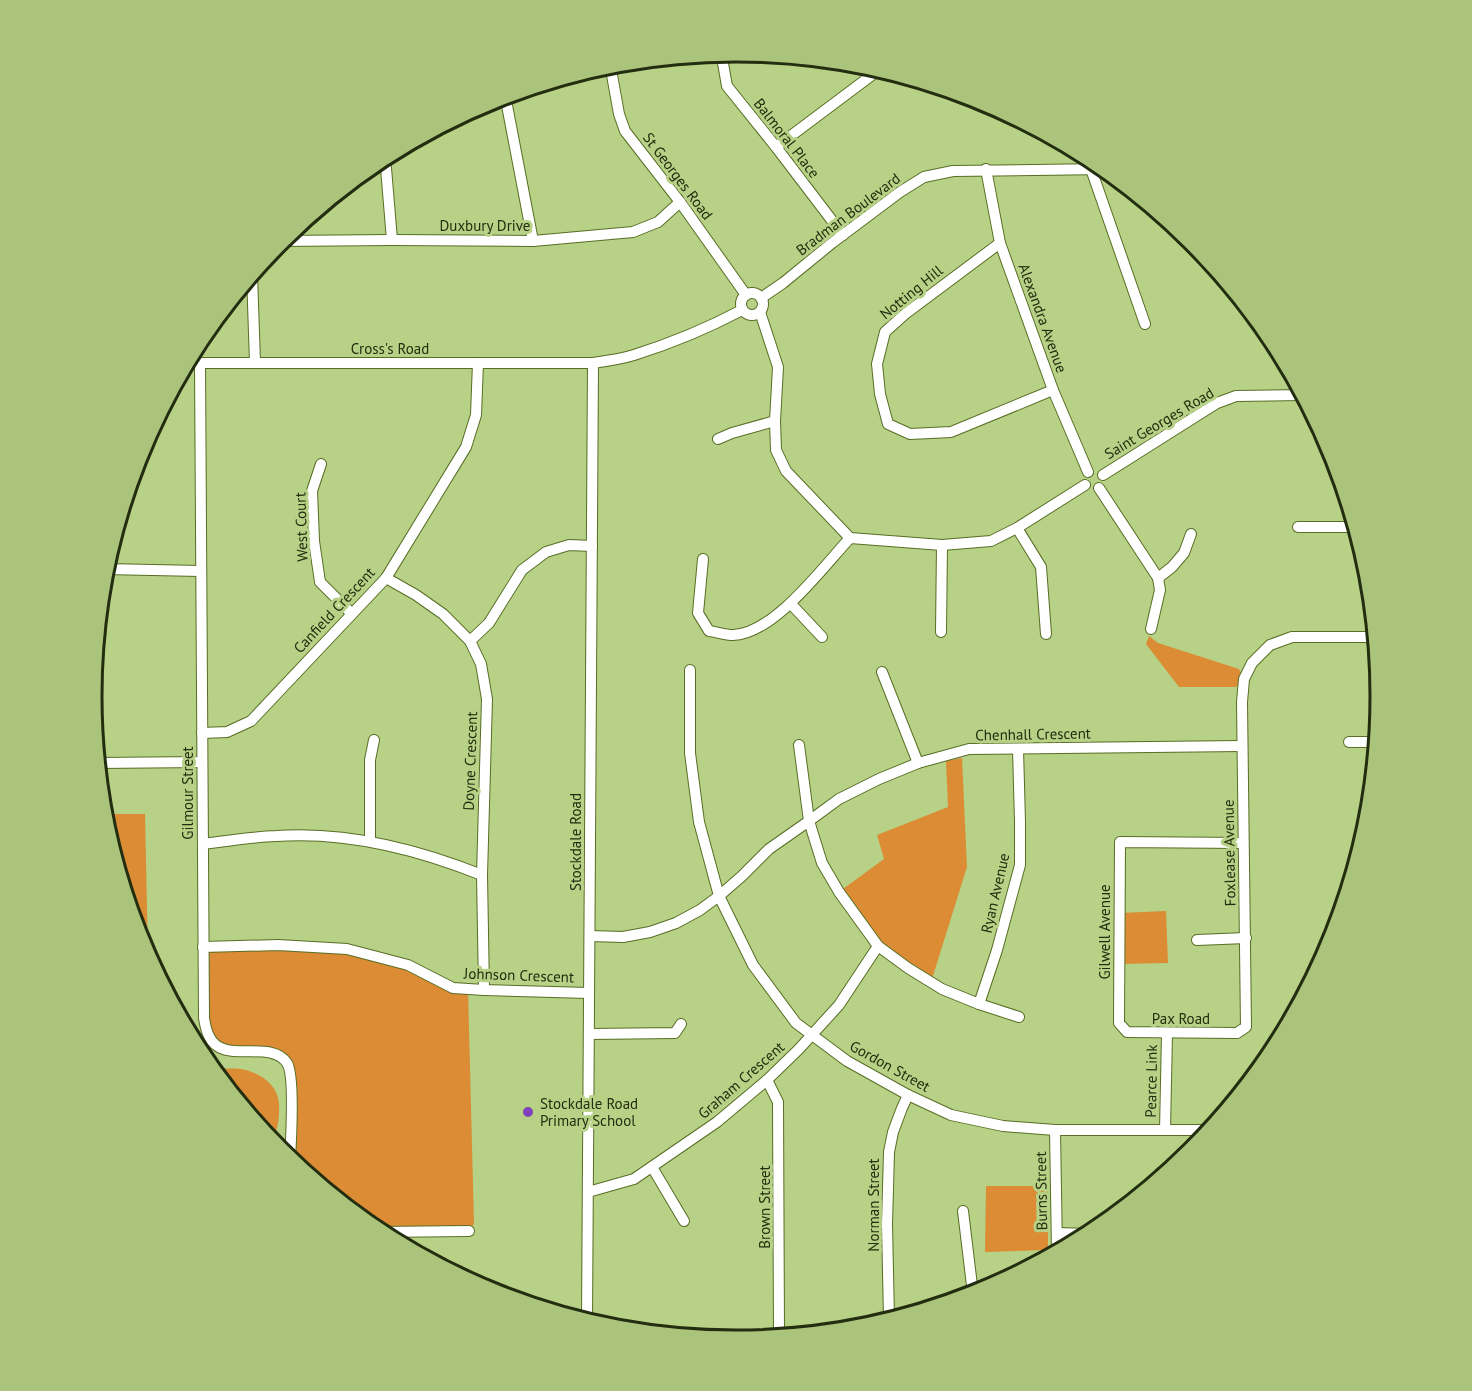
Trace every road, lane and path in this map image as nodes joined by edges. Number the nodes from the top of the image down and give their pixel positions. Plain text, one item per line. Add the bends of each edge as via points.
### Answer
1 (723, 62) edge
2 (612, 74) edge
3 (870, 76) edge
4 (508, 104) edge
5 (776, 147) junction
6 (386, 167) edge
7 (986, 169) junction
8 (1089, 169) edge
9 (1092, 171) edge
10 (680, 202) junction
11 (843, 235) junction
12 (392, 240) junction
13 (295, 241) edge
14 (533, 241) junction
15 (999, 243) junction
16 (252, 285) edge
17 (746, 295) junction
18 (761, 298) junction
19 (742, 310) junction
20 (760, 312) junction
21 (1145, 324) dead end
22 (196, 363) edge
23 (200, 363) junction
24 (255, 363) junction
25 (478, 363) junction
26 (593, 363) junction
27 (1053, 390) junction
28 (1294, 395) edge
29 (774, 421) junction
30 (718, 439) dead end
31 (321, 464) dead end
32 (1088, 472) junction
33 (1103, 475) junction
34 (1085, 485) junction
35 (1099, 488) junction
36 (1298, 527) dead end
37 (1347, 527) edge
38 (1017, 528) junction
39 (1191, 534) dead end
40 (850, 538) junction
41 (942, 545) junction
42 (592, 546) junction
43 (703, 559) dead end
44 (114, 570) edge
45 (201, 571) junction
46 (386, 578) junction
47 (1158, 578) junction
48 (791, 604) junction
49 (351, 613) junction
50 (1151, 629) dead end
51 (941, 632) dead end
52 (1046, 634) dead end
53 (1367, 637) edge
54 (822, 638) dead end
55 (470, 641) junction
56 (690, 670) dead end
57 (882, 672) dead end
58 (202, 733) junction
59 (374, 740) dead end
60 (1349, 742) dead end
61 (1369, 742) edge
62 (799, 745) dead end
63 (1242, 746) junction
64 (1018, 749) junction
65 (202, 762) junction
66 (918, 763) junction
67 (106, 764) edge
68 (809, 821) junction
69 (370, 841) junction
70 (1243, 843) junction
71 (203, 844) junction
72 (482, 875) junction
73 (719, 896) junction
74 (590, 936) junction
75 (1245, 938) junction
76 (1197, 940) dead end
77 (878, 946) junction
78 (203, 947) junction
79 (484, 990) junction
80 (589, 993) junction
81 (979, 1004) junction
82 (1019, 1017) dead end
83 (1119, 1023) joint
84 (681, 1024) dead end
85 (1246, 1027) joint
86 (1167, 1033) junction
87 (589, 1034) junction
88 (812, 1034) junction
89 (767, 1080) junction
90 (908, 1095) junction
91 (1055, 1130) junction
92 (1165, 1130) junction
93 (1198, 1130) edge
94 (290, 1146) edge
95 (652, 1167) junction
96 (588, 1192) junction
97 (963, 1210) dead end
98 (684, 1221) dead end
99 (470, 1231) dead end
100 (398, 1232) edge
101 (1057, 1233) junction
102 (1071, 1233) edge
103 (1057, 1242) edge
104 (972, 1284) edge
105 (587, 1311) edge
106 (889, 1311) edge
107 (779, 1328) edge

1 - 5 street, Balmoral Place via 727,86
2 - 10 street, St Georges Road via 625,131
3 - 5 street
4 - 14 street
5 - 11 street, Balmoral Place
6 - 12 street
7 - 8 street, Bradman Boulevard
7 - 11 street, Bradman Boulevard via 924,177
7 - 15 street, Alexandra Avenue
9 - 21 street
10 - 14 street, Duxbury Drive via 658,222 633,232
10 - 17 street, St Georges Road
11 - 18 street, Bradman Boulevard
12 - 13 street, Duxbury Drive
12 - 14 street, Duxbury Drive
15 - 27 street, Alexandra Avenue
15 - 27 street, Notting Hill via 885,332 877,364 888,424 910,434 951,432
16 - 24 street
17 - 18 street
17 - 19 street via 741,302
18 - 20 street
19 - 20 street via 751,315
19 - 26 street via 632,355
20 - 29 street via 778,367
22 - 23 street, Cross's Road
23 - 24 street, Cross's Road
23 - 45 street, Gilmour Street
24 - 25 street, Cross's Road
25 - 26 street, Cross's Road
25 - 46 street, Canfield Crescent via 476,415 466,447
26 - 42 street, Stockdale Road
27 - 32 street, Alexandra Avenue
28 - 33 street, Saint Georges Road via 1236,396 1217,403
29 - 30 street
29 - 40 street via 776,450 786,471
31 - 49 street, West Court via 312,491 320,582
32 - 33 street via 1094,470
32 - 34 street
33 - 35 street via 1104,483
34 - 35 street
34 - 38 street
35 - 47 street
36 - 37 street
38 - 41 street via 991,541
38 - 52 street via 1041,567
39 - 47 street via 1184,553
40 - 41 street
40 - 48 street
41 - 51 street
42 - 55 street via 569,545 546,552 522,570 489,623
42 - 74 street, Stockdale Road
43 - 48 street via 698,613 709,631 733,635 758,628
44 - 45 street
45 - 58 street, Gilmour Street
46 - 49 street, Canfield Crescent
46 - 55 street, Doyne Crescent via 443,614
47 - 50 street via 1160,590
48 - 54 street
49 - 58 street, Canfield Crescent via 251,721 227,732
53 - 63 street, Foxlease Avenue via 1292,637 1270,645 1252,663 1244,679
55 - 72 street, Doyne Crescent via 481,664 487,699
56 - 73 street, Gordon Street via 690,753 697,810
57 - 66 street
58 - 65 street, Gilmour Street
59 - 69 street via 370,760
60 - 61 street
62 - 68 street
63 - 64 street, Chenhall Crescent
63 - 70 street, Foxlease Avenue
64 - 66 street, Chenhall Crescent via 969,749
64 - 81 street, Ryan Avenue via 1020,865
65 - 67 street
65 - 71 street, Gilmour Street
66 - 68 street, Chenhall Crescent via 839,799
68 - 73 street, Chenhall Crescent via 769,849
68 - 77 street via 822,863
69 - 71 street via 276,836
69 - 72 street via 448,861
70 - 75 street, Foxlease Avenue
70 - 83 street, Gilwell Avenue via 1120,842
71 - 78 street, Gilmour Street
72 - 79 street, Doyne Crescent
73 - 74 street, Chenhall Crescent via 676,923 650,932 623,937
73 - 88 street, Gordon Street via 753,965 796,1023
74 - 80 street, Stockdale Road
75 - 76 street
75 - 85 street, Foxlease Avenue
77 - 81 street via 942,989
77 - 88 street, Graham Crescent via 839,1005
78 - 79 street, Johnson Crescent via 278,945 347,949 408,965 453,988
78 - 94 street, Gilmour Street via 204,1018 209,1038 222,1050 276,1053 287,1063 291,1080
79 - 80 street, Johnson Crescent
80 - 87 street, Stockdale Road
81 - 82 street
83 - 86 street, Pax Road via 1126,1032
84 - 87 street via 675,1033
85 - 86 street, Pax Road via 1237,1033
86 - 92 street, Pearce Link
87 - 96 street, Stockdale Road
88 - 89 street, Graham Crescent
88 - 90 street, Gordon Street via 847,1061
89 - 95 street, Graham Crescent via 717,1122
89 - 107 street, Brown Street via 778,1102
90 - 91 street, Gordon Street via 951,1115 1003,1126
90 - 106 street, Norman Street via 889,1152
91 - 92 street, Gordon Street
91 - 101 street, Burns Street
92 - 93 street, Gordon Street
95 - 96 street, Graham Crescent via 634,1179
95 - 98 street
96 - 105 street, Stockdale Road
97 - 104 street
99 - 100 street
101 - 102 street
101 - 103 street, Burns Street

